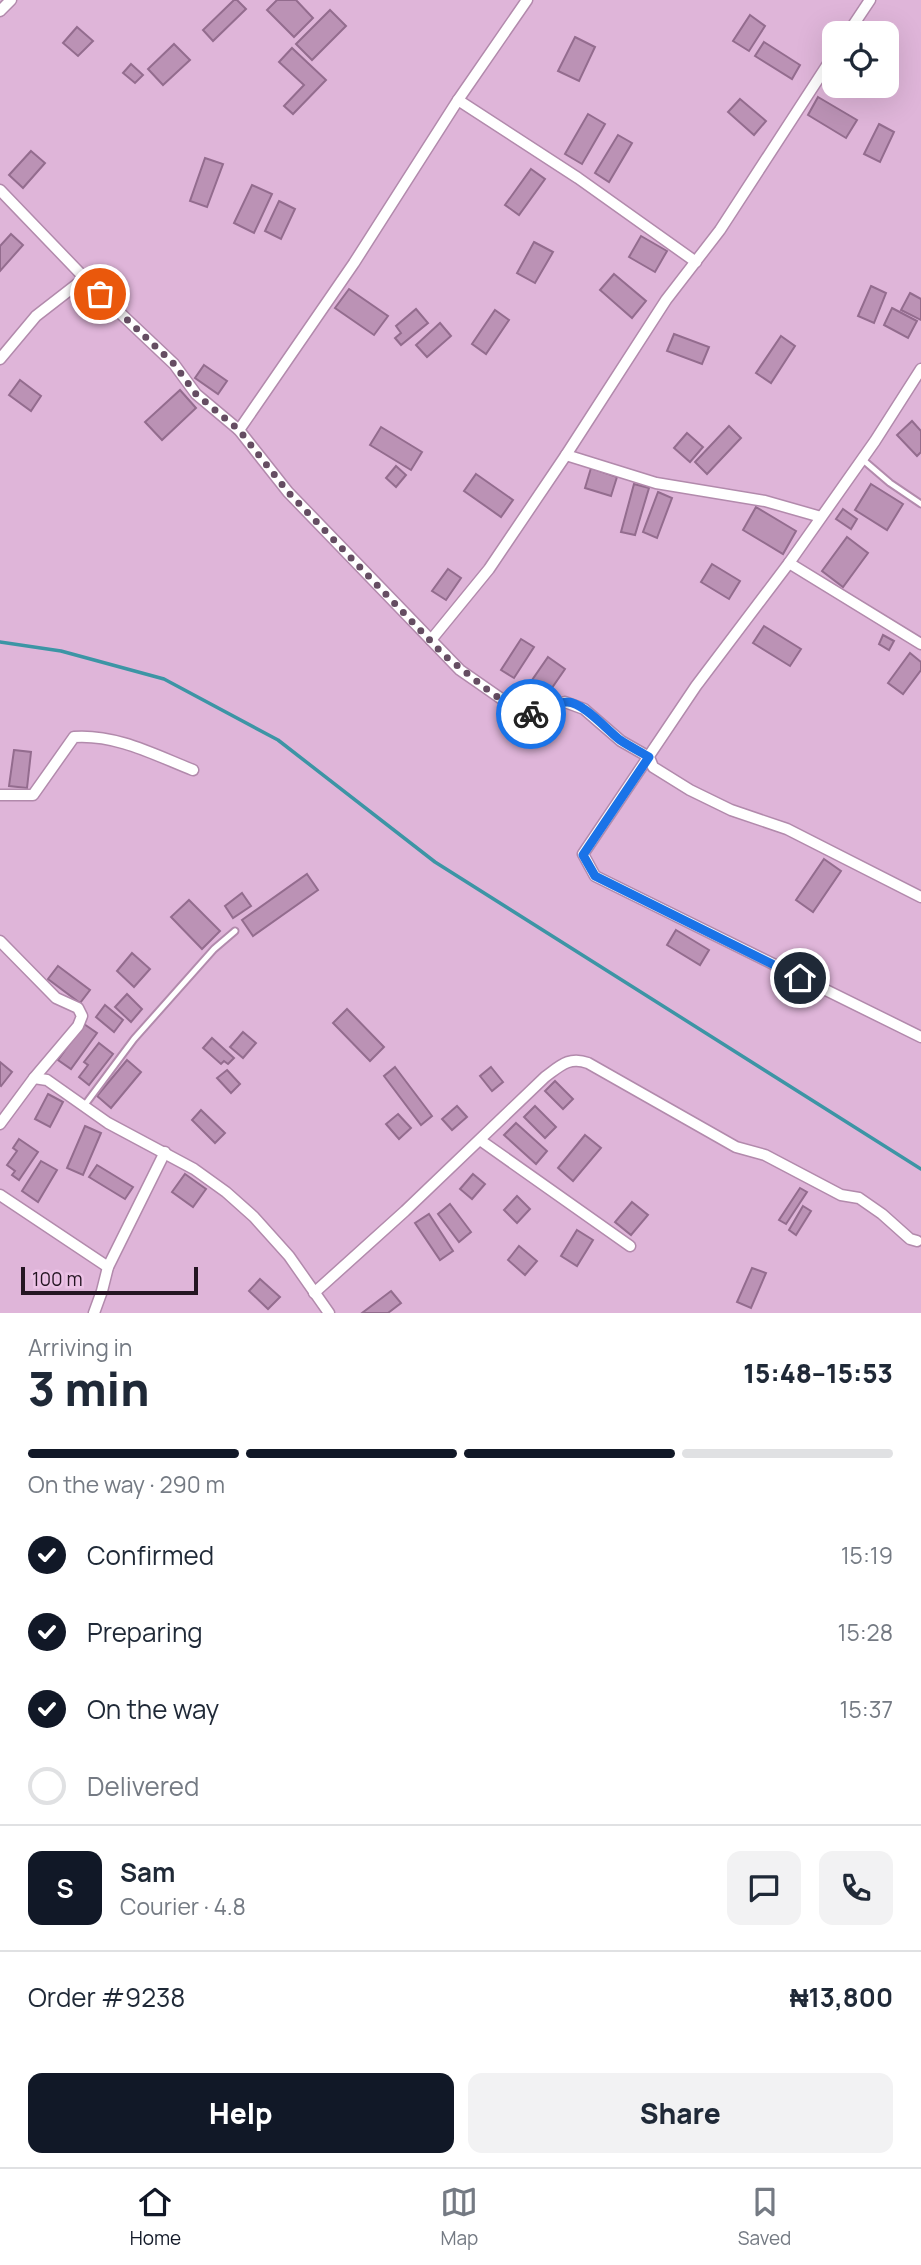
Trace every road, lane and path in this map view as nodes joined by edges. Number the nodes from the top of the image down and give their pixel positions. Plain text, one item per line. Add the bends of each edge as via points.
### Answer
1 (11, 0) edge
2 (527, 0) edge
3 (870, 0) edge
4 (0, 11) edge
5 (856, 21) edge
6 (822, 73) edge
7 (458, 100) junction
8 (0, 190) edge
9 (696, 262) junction
10 (85, 278) junction
11 (0, 359) edge
12 (921, 369) edge
13 (239, 430) junction
14 (566, 455) junction
15 (862, 459) junction
16 (921, 504) edge
17 (821, 517) junction
18 (789, 563) junction
19 (431, 639) junction
20 (921, 644) edge
21 (649, 757) junction
22 (193, 770) dead end
23 (0, 795) edge
24 (921, 897) edge
25 (236, 931) dead end
26 (0, 941) edge
27 (921, 1037) edge
28 (34, 1078) junction
29 (84, 1106) junction
30 (0, 1124) edge
31 (480, 1140) junction
32 (165, 1153) junction
33 (0, 1195) edge
34 (916, 1241) dead end
35 (629, 1246) dead end
36 (108, 1267) junction
37 (314, 1293) junction
38 (94, 1313) edge
39 (329, 1313) edge

1 - 4 street
2 - 7 street
3 - 5 street
6 - 9 street
7 - 9 street
7 - 13 street
8 - 10 street
9 - 14 street via 666,300
10 - 11 street via 36,316
10 - 13 street via 174,364 196,394
12 - 15 street
13 - 19 street via 288,492
14 - 17 street via 656,483 765,501
14 - 19 street via 489,569
15 - 16 lane
15 - 17 street
17 - 18 street
18 - 20 street
18 - 21 street via 722,649
19 - 21 street via 460,670 516,708 537,715 569,702
21 - 24 street via 653,767 690,790 787,830
21 - 27 street via 583,855 595,876
22 - 23 street via 118,741 74,737 33,794
25 - 29 lane via 214,949 134,1039
26 - 28 street via 56,998 78,1008 82,1016
28 - 29 street via 47,1080
28 - 30 street
29 - 32 street
31 - 34 street via 545,1077 564,1062 580,1060 736,1147 765,1155 841,1195 859,1198
31 - 35 street
31 - 37 street
32 - 36 street
32 - 37 street via 226,1192 254,1217
33 - 36 street
36 - 38 street
37 - 39 street

